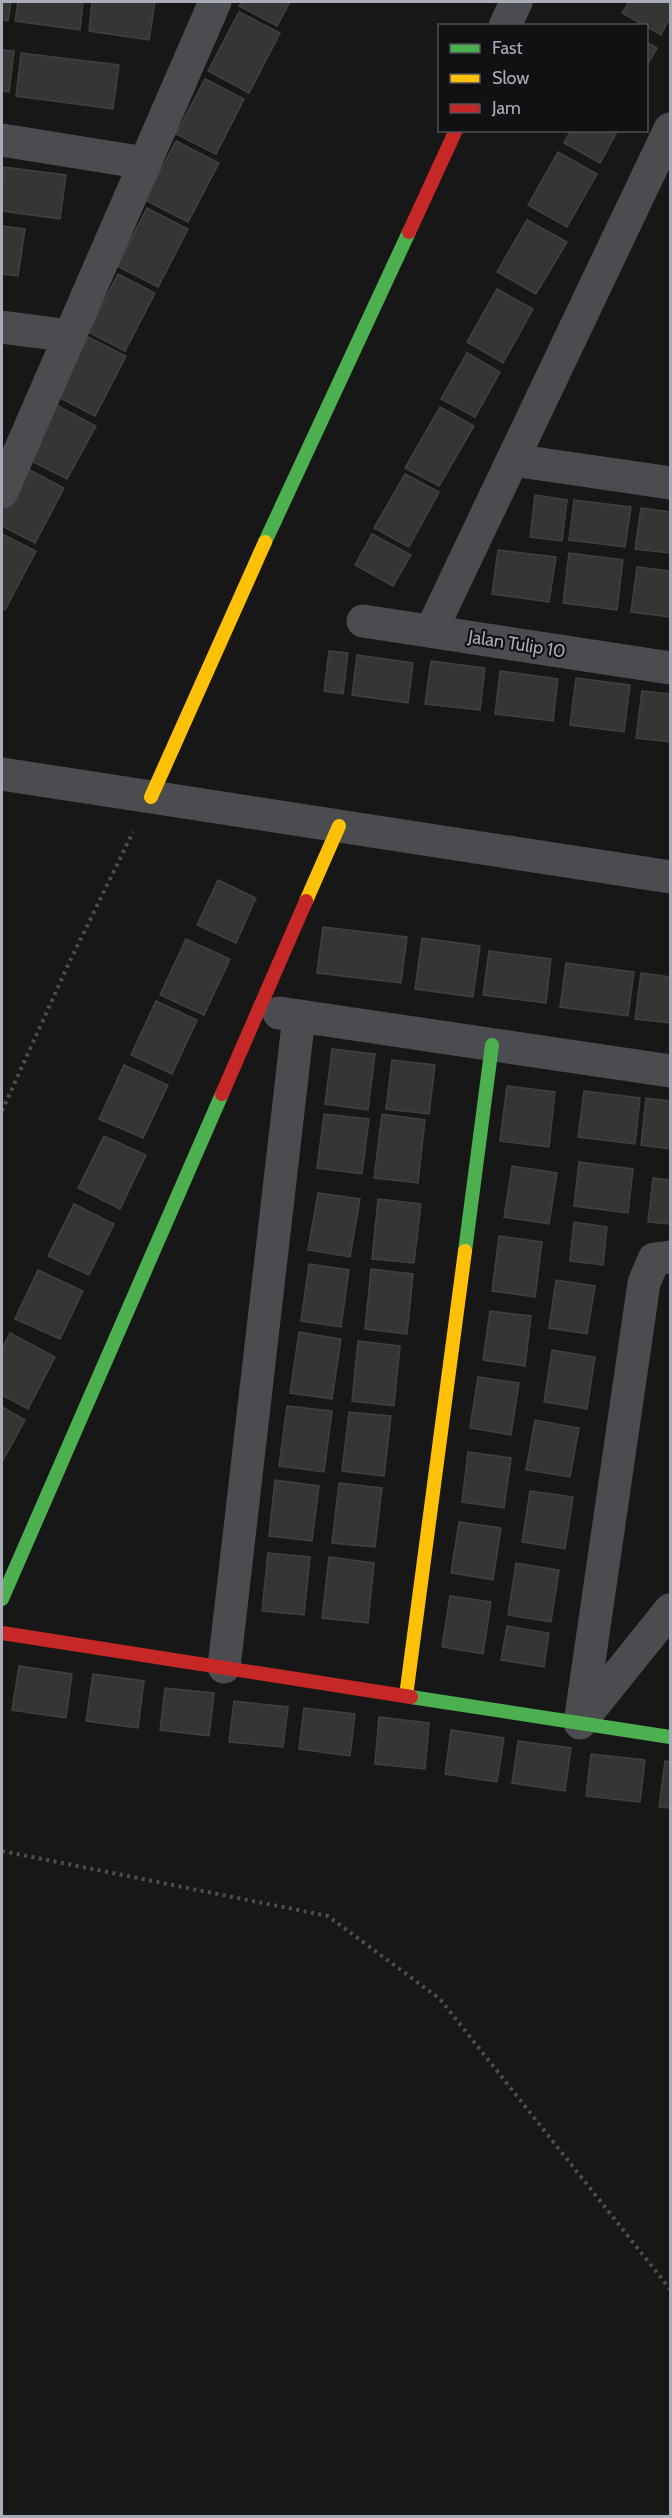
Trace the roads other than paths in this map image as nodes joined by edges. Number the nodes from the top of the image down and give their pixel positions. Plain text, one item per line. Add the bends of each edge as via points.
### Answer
1 (215, 2) edge
2 (516, 2) edge
3 (506, 24) edge
4 (670, 129) edge
5 (455, 132) edge
6 (2, 140) edge
7 (145, 163) junction
8 (2, 327) edge
9 (70, 336) junction
10 (513, 460) junction
11 (670, 483) edge
12 (2, 492) edge
13 (363, 621) dead end
14 (431, 631) junction
15 (670, 668) edge
16 (2, 774) edge
17 (151, 797) junction
18 (339, 826) junction
19 (670, 877) edge
20 (259, 1010) junction
21 (299, 1016) junction
22 (492, 1045) junction
23 (670, 1071) edge
24 (670, 1257) edge
25 (2, 1599) edge
26 (670, 1610) edge
27 (2, 1633) edge
28 (224, 1667) junction
29 (406, 1696) junction
30 (580, 1723) junction
31 (670, 1737) edge

1 - 7 street
2 - 3 street
4 - 10 street
5 - 17 street
6 - 7 street
7 - 9 street
8 - 9 street
9 - 12 street
10 - 11 street
10 - 14 street
13 - 14 street, Jalan Tulip 10
14 - 15 street, Jalan Tulip 10
16 - 17 street
17 - 18 street
18 - 19 street
18 - 20 street
20 - 21 street
20 - 25 street
21 - 22 street
21 - 28 street
22 - 23 street
22 - 29 street
24 - 30 street via 654,1259 644,1283
26 - 30 street
27 - 28 street
28 - 29 street
29 - 30 street
30 - 31 street

